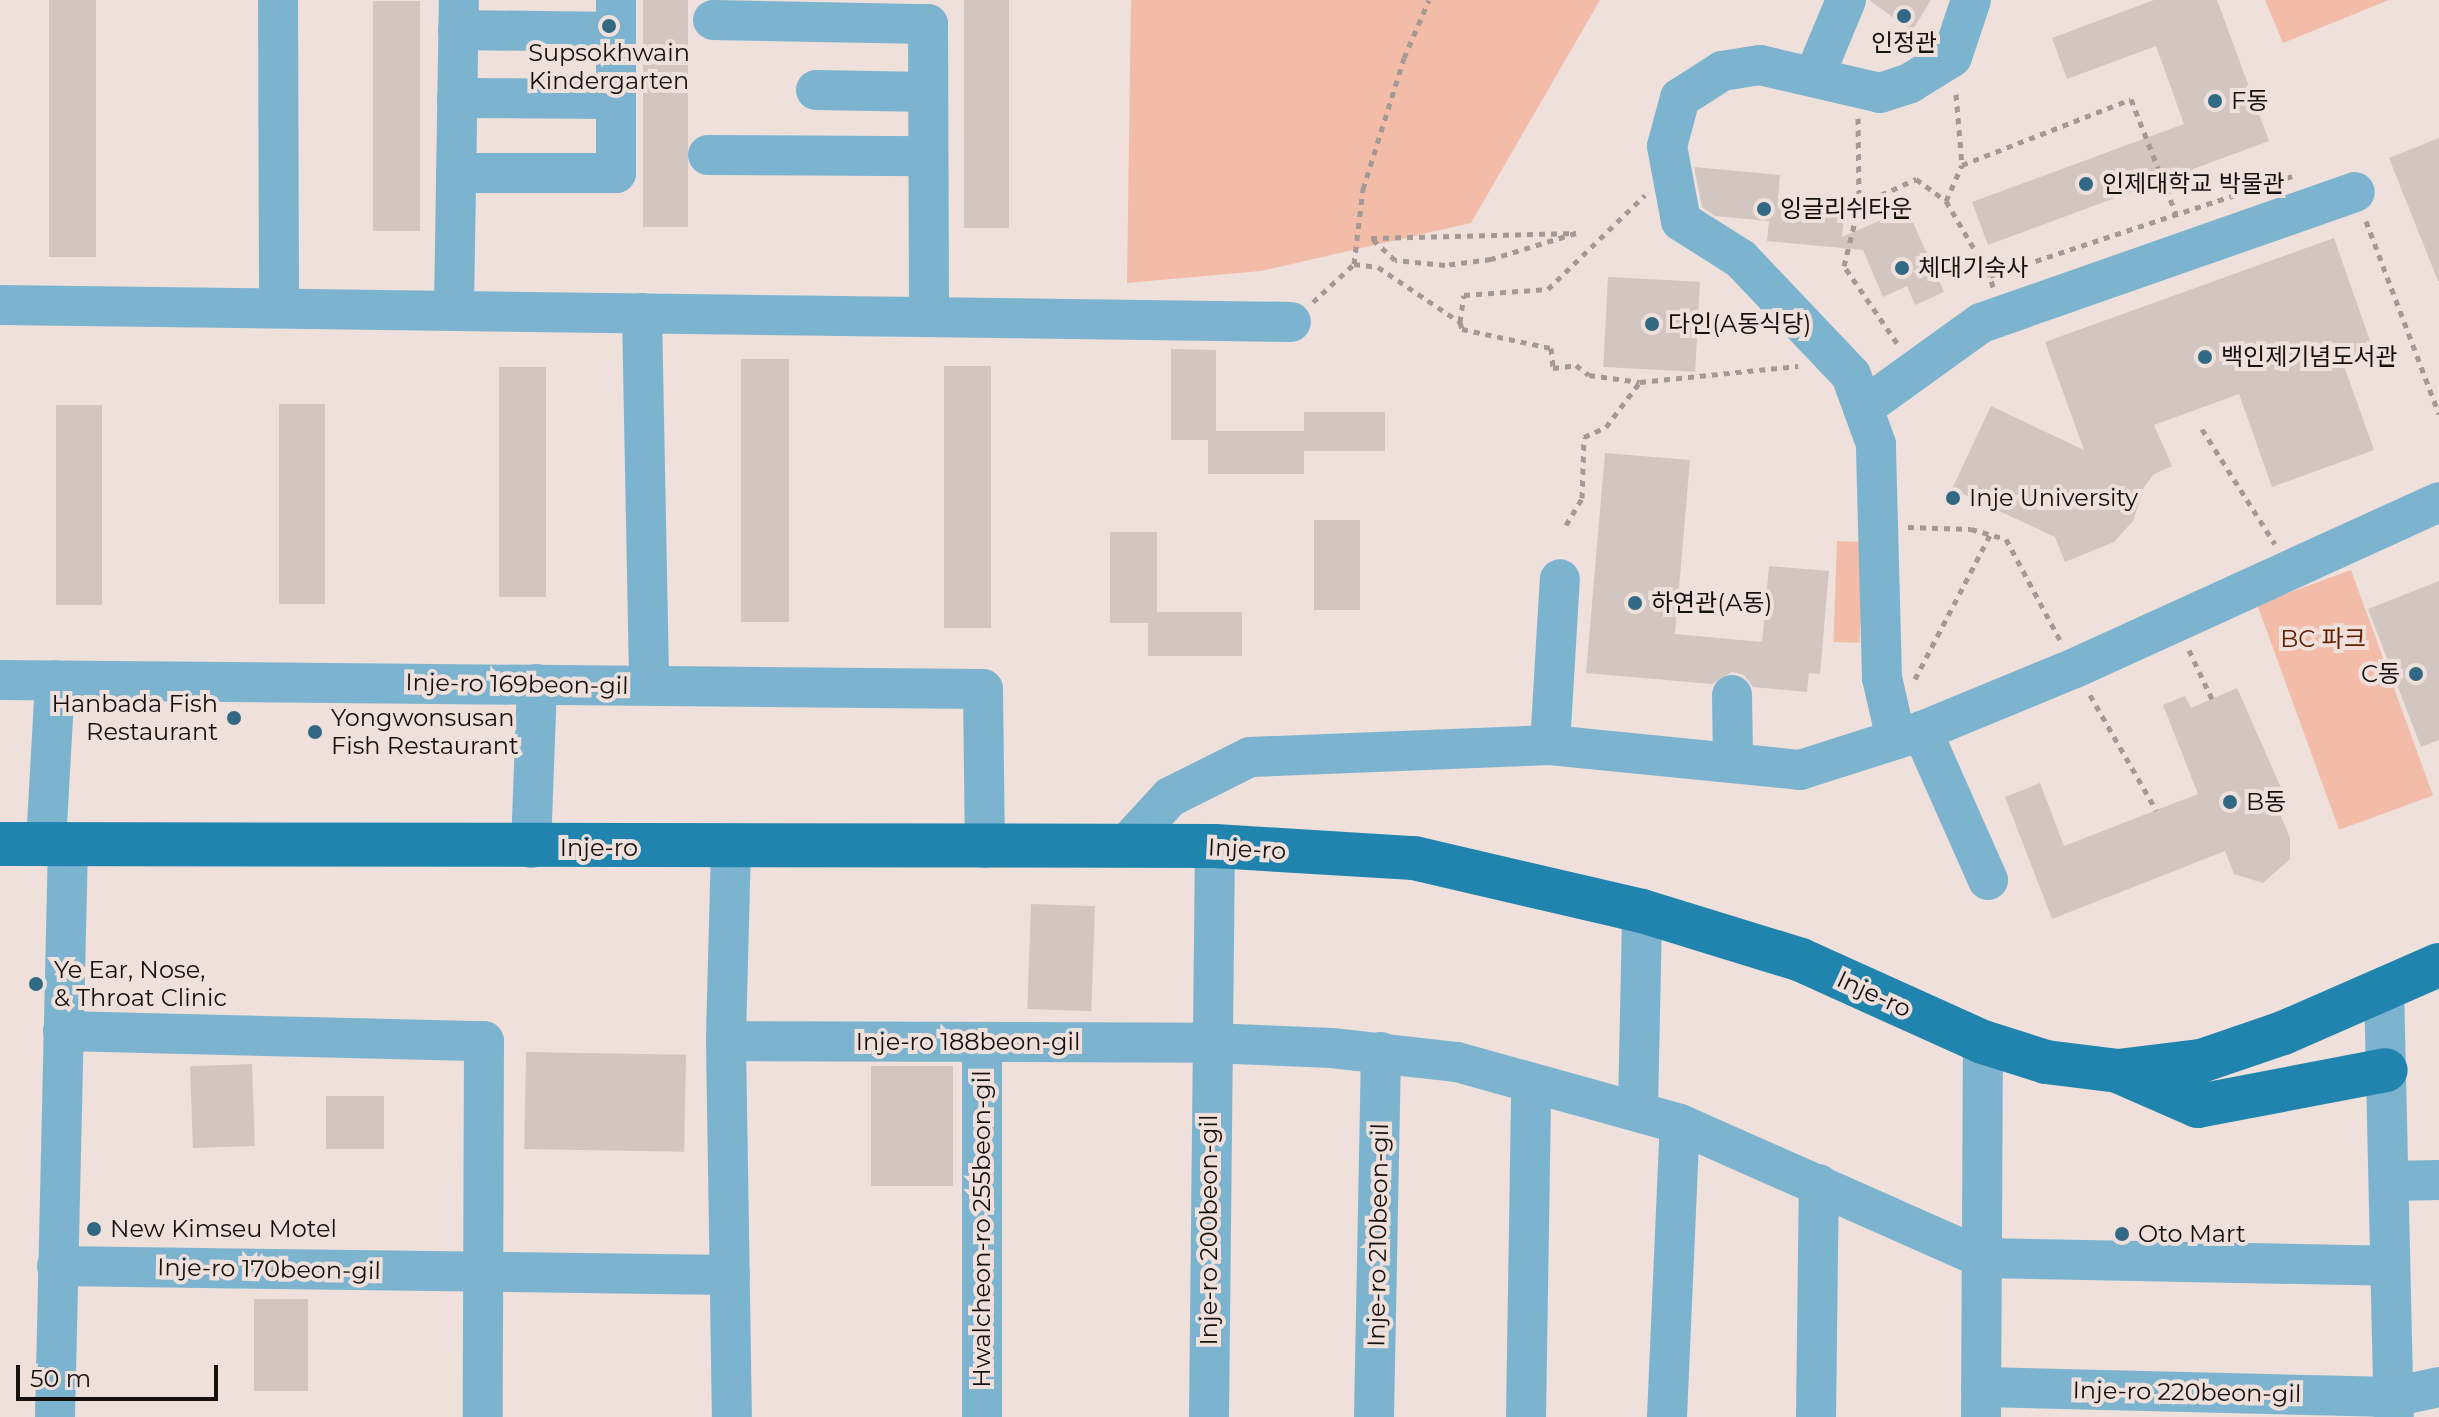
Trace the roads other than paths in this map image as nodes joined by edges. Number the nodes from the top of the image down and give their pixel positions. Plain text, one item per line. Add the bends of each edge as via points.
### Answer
1 (278, 0) edge
2 (1846, 0) edge
3 (1971, 0) edge
4 (458, 15) edge
5 (616, 16) edge
6 (713, 20) dead end
7 (1814, 77) junction
8 (816, 90) dead end
9 (928, 92) junction
10 (457, 98) junction
11 (616, 99) junction
12 (708, 155) dead end
13 (928, 156) junction
14 (456, 173) junction
15 (2355, 192) dead end
16 (0, 305) edge
17 (279, 307) junction
18 (454, 310) junction
19 (642, 313) junction
20 (929, 317) junction
21 (1291, 322) road end
22 (1863, 408) junction
23 (2439, 502) edge
24 (1560, 579) dead end
25 (0, 680) edge
26 (55, 680) junction
27 (537, 684) junction
28 (649, 685) junction
29 (1732, 695) dead end
30 (1909, 735) junction
31 (1550, 745) junction
32 (1733, 762) junction
33 (57, 843) junction
34 (0, 844) edge
35 (731, 846) junction
36 (1215, 846) junction
37 (1124, 847) junction
38 (531, 848) junction
39 (985, 848) junction
40 (1988, 880) dead end
41 (1642, 911) junction
42 (2439, 965) edge
43 (2384, 987) junction
44 (63, 1031) junction
45 (726, 1041) junction
46 (982, 1042) junction
47 (1983, 1042) junction
48 (1210, 1043) junction
49 (1381, 1052) junction
50 (2386, 1070) junction
51 (2118, 1071) junction
52 (1531, 1084) junction
53 (1638, 1109) junction
54 (1680, 1124) junction
55 (2439, 1180) edge
56 (2389, 1181) junction
57 (1819, 1184) junction
58 (1982, 1258) junction
59 (57, 1266) junction
60 (2390, 1266) junction
61 (480, 1273) junction
62 (730, 1275) junction
63 (2439, 1387) edge
64 (1981, 1402) edge
65 (2394, 1407) edge
66 (55, 1417) edge
67 (483, 1417) edge
68 (732, 1417) edge
69 (982, 1417) edge
70 (1209, 1417) edge
71 (1374, 1417) edge
72 (1526, 1417) edge
73 (1667, 1417) edge
74 (1816, 1417) edge

1 - 17 street
2 - 7 street
3 - 7 street via 1952,57 1880,93
4 - 5 street
4 - 10 street
5 - 11 street
6 - 9 street via 928,24
7 - 22 street via 1760,65 1722,71 1690,91 1680,98 1667,146 1670,171 1681,221 1741,259 1851,375
8 - 9 street
9 - 13 street
10 - 11 street
10 - 14 street
11 - 14 street via 616,173
12 - 13 street
13 - 20 street
14 - 18 street
15 - 22 street via 1981,323
16 - 17 street
17 - 18 street
18 - 19 street
19 - 20 street
19 - 28 street
20 - 21 street
22 - 30 street via 1876,444 1882,678
23 - 30 street via 2075,668
24 - 31 street
25 - 26 street, Inje-ro 169beon-gil
26 - 27 street, Inje-ro 169beon-gil
26 - 33 street
27 - 28 street, Inje-ro 169beon-gil
27 - 38 street
28 - 39 street, Inje-ro 169beon-gil via 983,689
29 - 32 street
30 - 32 street via 1800,770
30 - 40 street
31 - 32 street
31 - 37 street via 1250,757 1170,797
33 - 34 main road, Inje-ro
33 - 38 main road, Inje-ro
33 - 44 street
35 - 38 main road, Inje-ro
35 - 39 main road, Inje-ro
35 - 45 street
36 - 37 main road, Inje-ro
36 - 41 main road, Inje-ro via 1414,858
36 - 48 street, Inje-ro 200beon-gil
37 - 39 main road, Inje-ro
41 - 47 main road, Inje-ro via 1801,960
41 - 53 street
42 - 43 main road, Inje-ro
43 - 50 street
43 - 51 main road, Inje-ro via 2283,1033 2201,1061
44 - 59 street
44 - 61 street via 484,1041
45 - 46 street, Inje-ro 188beon-gil
45 - 62 street
46 - 48 street, Inje-ro 188beon-gil
46 - 69 street, Hwalcheon-ro 255beon-gil
47 - 51 main road, Inje-ro via 2046,1062
47 - 58 street, Inje-ro 220beon-gil
48 - 49 street
48 - 70 street, Inje-ro 200beon-gil
49 - 52 street via 1457,1062
49 - 71 street, Inje-ro 210beon-gil
50 - 51 main road via 2198,1106
50 - 56 street
52 - 53 street
52 - 72 street
53 - 54 street
54 - 57 street
54 - 73 street
55 - 56 street
56 - 60 street
57 - 58 street
57 - 74 street
58 - 60 street
58 - 64 street, Inje-ro 220beon-gil
59 - 61 street, Inje-ro 170beon-gil
59 - 66 street
60 - 65 street
61 - 62 street, Inje-ro 170beon-gil
61 - 67 street
62 - 68 street
63 - 65 street, Inje-ro 220beon-gil
64 - 65 street, Inje-ro 220beon-gil

